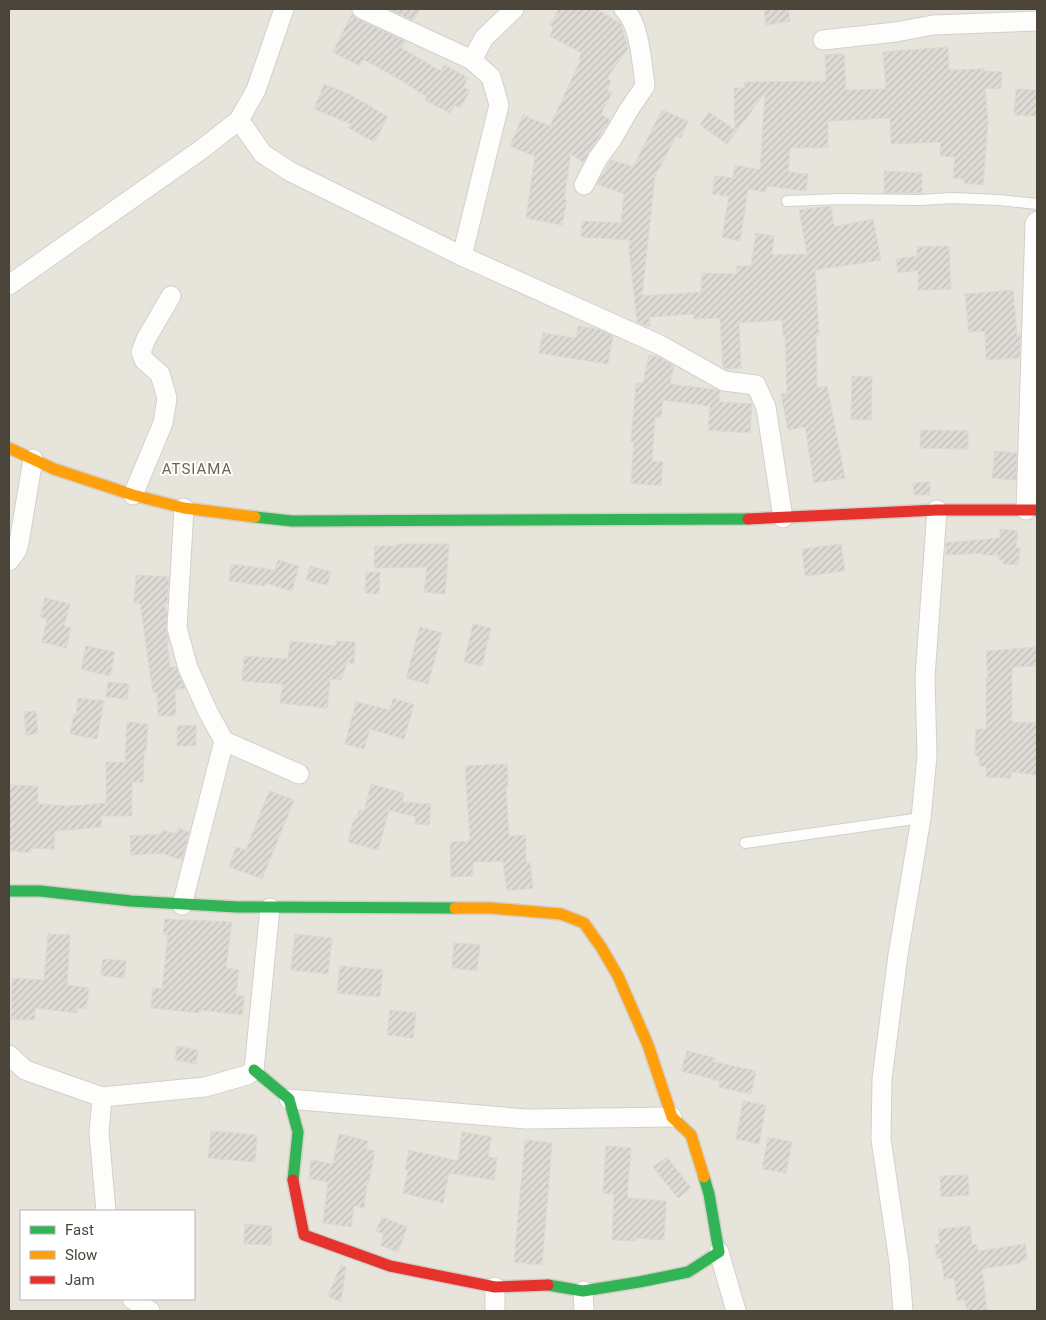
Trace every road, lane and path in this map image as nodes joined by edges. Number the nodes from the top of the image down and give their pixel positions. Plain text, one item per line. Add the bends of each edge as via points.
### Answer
1 (284, 9) edge
2 (362, 9) edge
3 (514, 9) edge
4 (624, 9) edge
5 (1037, 20) edge
6 (823, 40) dead end
7 (472, 60) junction
8 (239, 120) junction
9 (584, 185) dead end
10 (787, 201) dead end
11 (1037, 204) edge
12 (1037, 221) edge
13 (462, 256) junction
14 (9, 285) edge
15 (171, 296) dead end
16 (9, 448) edge
17 (33, 459) junction
18 (133, 495) junction
19 (184, 508) junction
20 (937, 510) junction
21 (1032, 510) edge
22 (783, 518) junction
23 (9, 561) edge
24 (224, 741) junction
25 (299, 774) dead end
26 (922, 818) junction
27 (745, 843) dead end
28 (9, 891) edge
29 (182, 905) junction
30 (270, 908) junction
31 (9, 1055) edge
32 (254, 1070) junction
33 (102, 1097) junction
34 (289, 1099) junction
35 (672, 1117) junction
36 (106, 1210) edge
37 (718, 1252) junction
38 (495, 1287) junction
39 (583, 1291) junction
40 (134, 1300) edge
41 (150, 1311) edge
42 (496, 1311) edge
43 (584, 1311) edge
44 (736, 1311) edge
45 (902, 1311) edge

1 - 8 street via 256,90
2 - 7 street
3 - 7 street via 484,38
4 - 9 street via 631,14 639,43 644,86
5 - 6 street via 934,24
7 - 13 street via 491,76 500,105
8 - 13 street via 263,154 291,172
8 - 14 street
10 - 11 lane via 953,198
12 - 21 street
13 - 22 street via 660,345 724,381 756,385 766,407
15 - 18 street via 142,352 144,360 160,374 167,398 163,423
16 - 17 street
17 - 18 street
17 - 23 street via 19,543
18 - 19 street
19 - 22 street via 292,521
19 - 24 street via 178,628 188,668
20 - 21 street
20 - 22 street
20 - 26 street via 925,677 927,756
24 - 25 street
24 - 29 street
26 - 27 lane
26 - 45 street via 898,955 882,1079 881,1139 899,1262
28 - 29 street via 40,891
29 - 30 street
30 - 32 street
30 - 35 street via 490,908 561,914 584,924 618,976 648,1045
31 - 33 street via 25,1070
32 - 33 street via 205,1087
32 - 34 street
33 - 36 street via 99,1133
34 - 35 street via 526,1119
34 - 38 street via 298,1132 293,1182 304,1235 390,1266
35 - 37 street via 691,1135 709,1194
37 - 39 street via 688,1272
37 - 44 street
38 - 39 street via 554,1284
38 - 42 street
39 - 43 street
40 - 41 street

